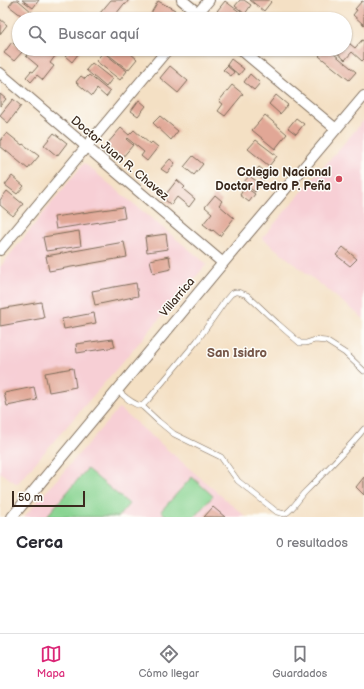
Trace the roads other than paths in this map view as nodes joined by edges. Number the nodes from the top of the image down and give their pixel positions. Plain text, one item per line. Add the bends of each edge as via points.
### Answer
1 (182, 0) edge
2 (209, 0) edge
3 (193, 12) edge
4 (201, 12) edge
5 (162, 56) edge
6 (248, 56) edge
7 (0, 73) edge
8 (364, 96) edge
9 (336, 129) junction
10 (86, 146) junction
11 (0, 250) edge
12 (223, 263) junction
13 (364, 371) edge
14 (117, 390) junction
15 (142, 406) junction
16 (364, 429) edge
17 (12, 517) edge

1 - 3 street
2 - 4 street
5 - 10 street
6 - 9 street
7 - 10 street, Doctor Juan R. Chavez
8 - 9 street, Villarrica
9 - 12 street, Villarrica
10 - 11 street
10 - 12 street, Doctor Juan R. Chavez
12 - 14 street, Villarrica
13 - 15 lane via 344,353 326,342 315,340 300,343 247,295 234,292
14 - 15 lane
14 - 17 street, Villarrica
15 - 16 lane via 174,434 221,457 238,481 277,512 285,514

